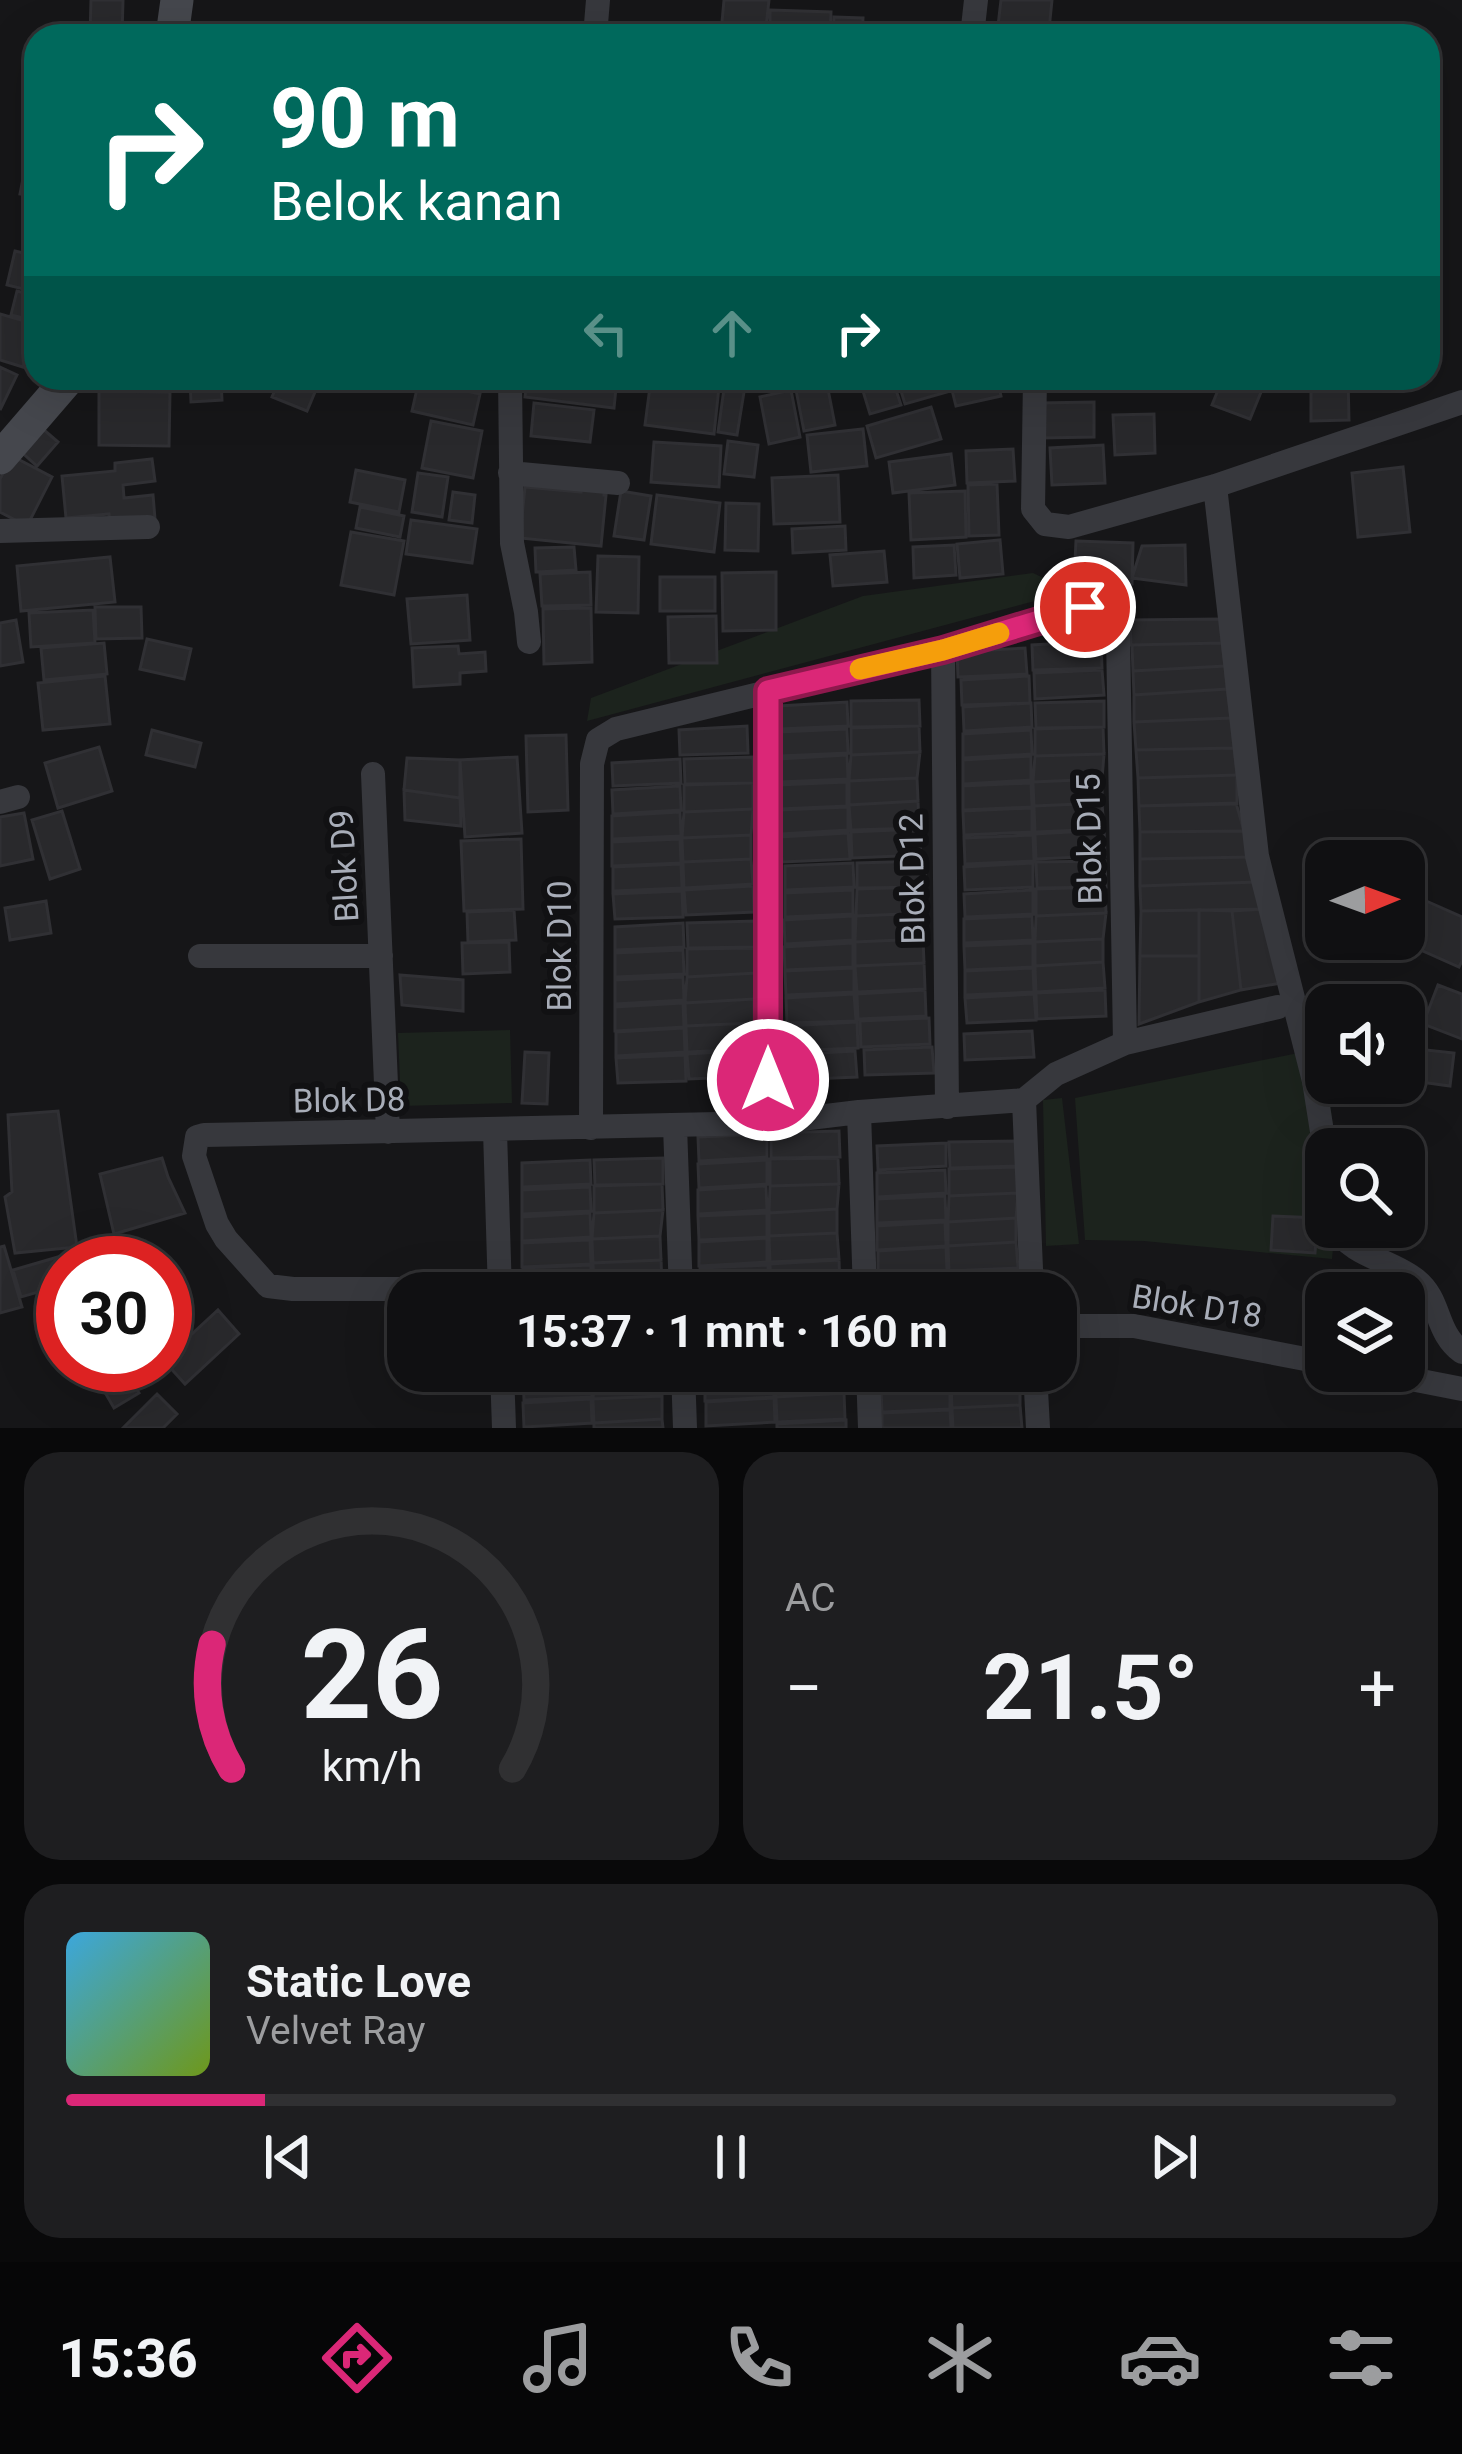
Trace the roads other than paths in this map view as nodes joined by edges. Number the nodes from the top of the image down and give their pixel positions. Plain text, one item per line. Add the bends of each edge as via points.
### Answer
1 (59, 390) edge
2 (511, 390) edge
3 (1035, 390) edge
4 (1462, 402) edge
5 (0, 458) edge
6 (510, 473) junction
7 (617, 483) dead end
8 (1215, 486) junction
9 (148, 527) dead end
10 (0, 531) edge
11 (529, 642) dead end
12 (943, 650) junction
13 (768, 691) junction
14 (373, 774) dead end
15 (200, 956) dead end
16 (381, 956) junction
17 (1278, 1007) dead end
18 (1125, 1043) junction
19 (1024, 1100) junction
20 (947, 1107) junction
21 (859, 1112) junction
22 (768, 1123) junction
23 (675, 1126) junction
24 (591, 1128) junction
25 (1321, 1128) edge
26 (495, 1130) junction
27 (388, 1132) junction
28 (1356, 1248) edge
29 (499, 1272) edge
30 (680, 1272) edge
31 (864, 1272) edge
32 (1031, 1272) edge
33 (387, 1290) edge
34 (1077, 1326) edge
35 (1462, 1352) edge
36 (1305, 1359) edge
37 (1425, 1382) edge
38 (1462, 1389) edge
39 (503, 1392) edge
40 (684, 1392) edge
41 (869, 1392) edge
42 (1037, 1392) edge
43 (504, 1428) edge
44 (685, 1428) edge
45 (870, 1428) edge
46 (1038, 1428) edge

1 - 5 main road
2 - 6 street
3 - 8 street via 1033,509 1045,524 1069,527
4 - 8 street
6 - 7 street
6 - 11 street
8 - 25 street via 1257,856
9 - 10 street
12 - 13 street
12 - 18 street, Blok D15 via 1085,607 1110,617 1118,634
12 - 20 street, Blok D12
13 - 22 street
13 - 24 street, Blok D10 via 598,740
14 - 16 street, Blok D9
15 - 16 street, Blok D9
16 - 27 street, Blok D9
17 - 18 street
18 - 19 street via 1055,1074
19 - 20 street, Blok D8
19 - 32 street
20 - 21 street, Blok D8
21 - 22 street, Blok D8
21 - 31 street
22 - 23 street, Blok D8
23 - 24 street, Blok D8
23 - 30 street
24 - 26 street, Blok D8
26 - 27 street, Blok D8
26 - 29 street
27 - 33 street, Blok D8 via 204,1135 194,1143 217,1224 268,1286
28 - 35 street via 1430,1293 1443,1334
34 - 36 street, Blok D18 via 1134,1326
37 - 38 street
39 - 43 street
40 - 44 street
41 - 45 street
42 - 46 street

